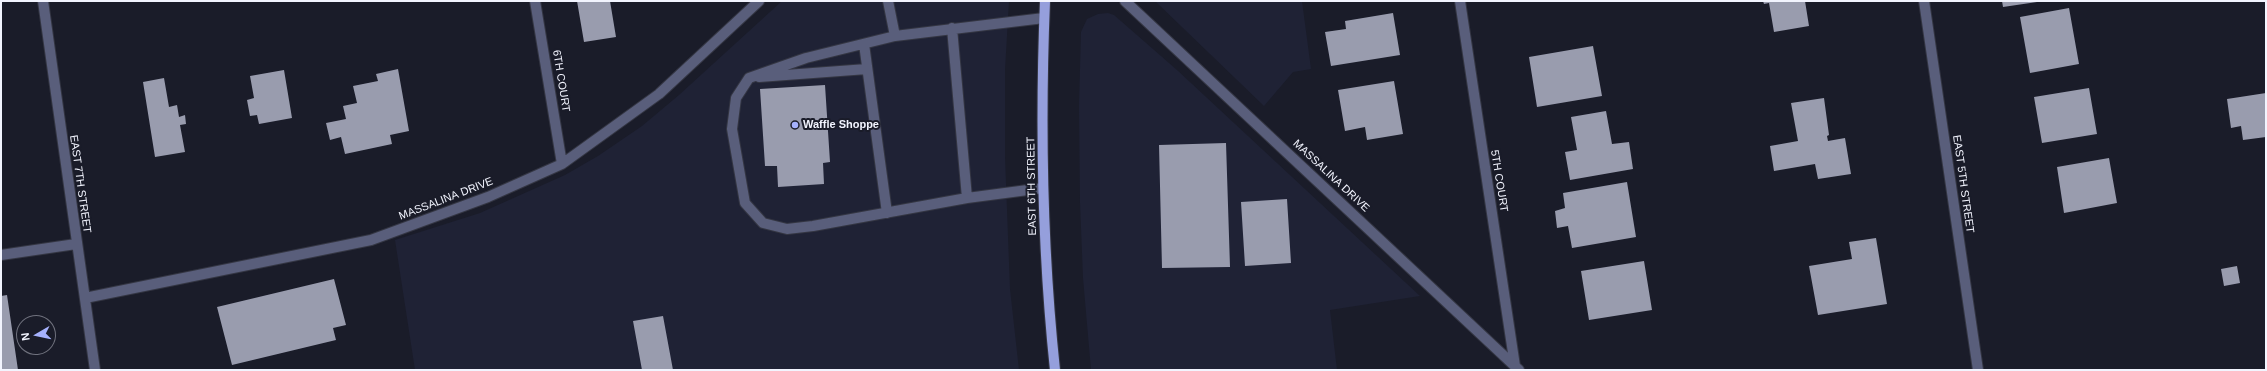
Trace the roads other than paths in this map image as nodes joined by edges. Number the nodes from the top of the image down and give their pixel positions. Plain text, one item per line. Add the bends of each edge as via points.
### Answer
1 (43, 1) edge
2 (536, 1) edge
3 (759, 1) edge
4 (888, 1) edge
5 (1045, 1) edge
6 (1126, 1) edge
7 (1460, 1) edge
8 (1924, 1) edge
9 (1044, 18) junction
10 (952, 28) junction
11 (895, 36) junction
12 (864, 44) junction
13 (867, 68) junction
14 (749, 78) junction
15 (562, 164) junction
16 (1043, 188) junction
17 (967, 198) junction
18 (887, 213) junction
19 (76, 244) junction
20 (1, 256) edge
21 (85, 298) junction
22 (1517, 368) edge
23 (95, 370) edge
24 (1056, 370) edge
25 (1978, 370) edge

1 - 19 street, EAST 7TH STREET
2 - 15 street, 6TH COURT
3 - 15 street, MASSALINA DRIVE via 659,94
4 - 11 street
5 - 9 main road, EAST 6TH STREET
6 - 22 street, MASSALINA DRIVE
7 - 22 street, 5TH COURT
8 - 25 street, EAST 5TH STREET
9 - 10 street
9 - 16 main road, EAST 6TH STREET
10 - 11 street
10 - 17 street
11 - 12 street
12 - 13 street
12 - 14 street via 806,58
13 - 14 street
13 - 18 street
14 - 18 street via 736,98 732,129 745,203 763,223 787,229
15 - 21 street, MASSALINA DRIVE via 488,197 371,240
16 - 17 street
16 - 24 main road, EAST 6TH STREET via 1047,286
17 - 18 street
19 - 20 street
19 - 21 street, EAST 7TH STREET
21 - 23 street, EAST 7TH STREET

